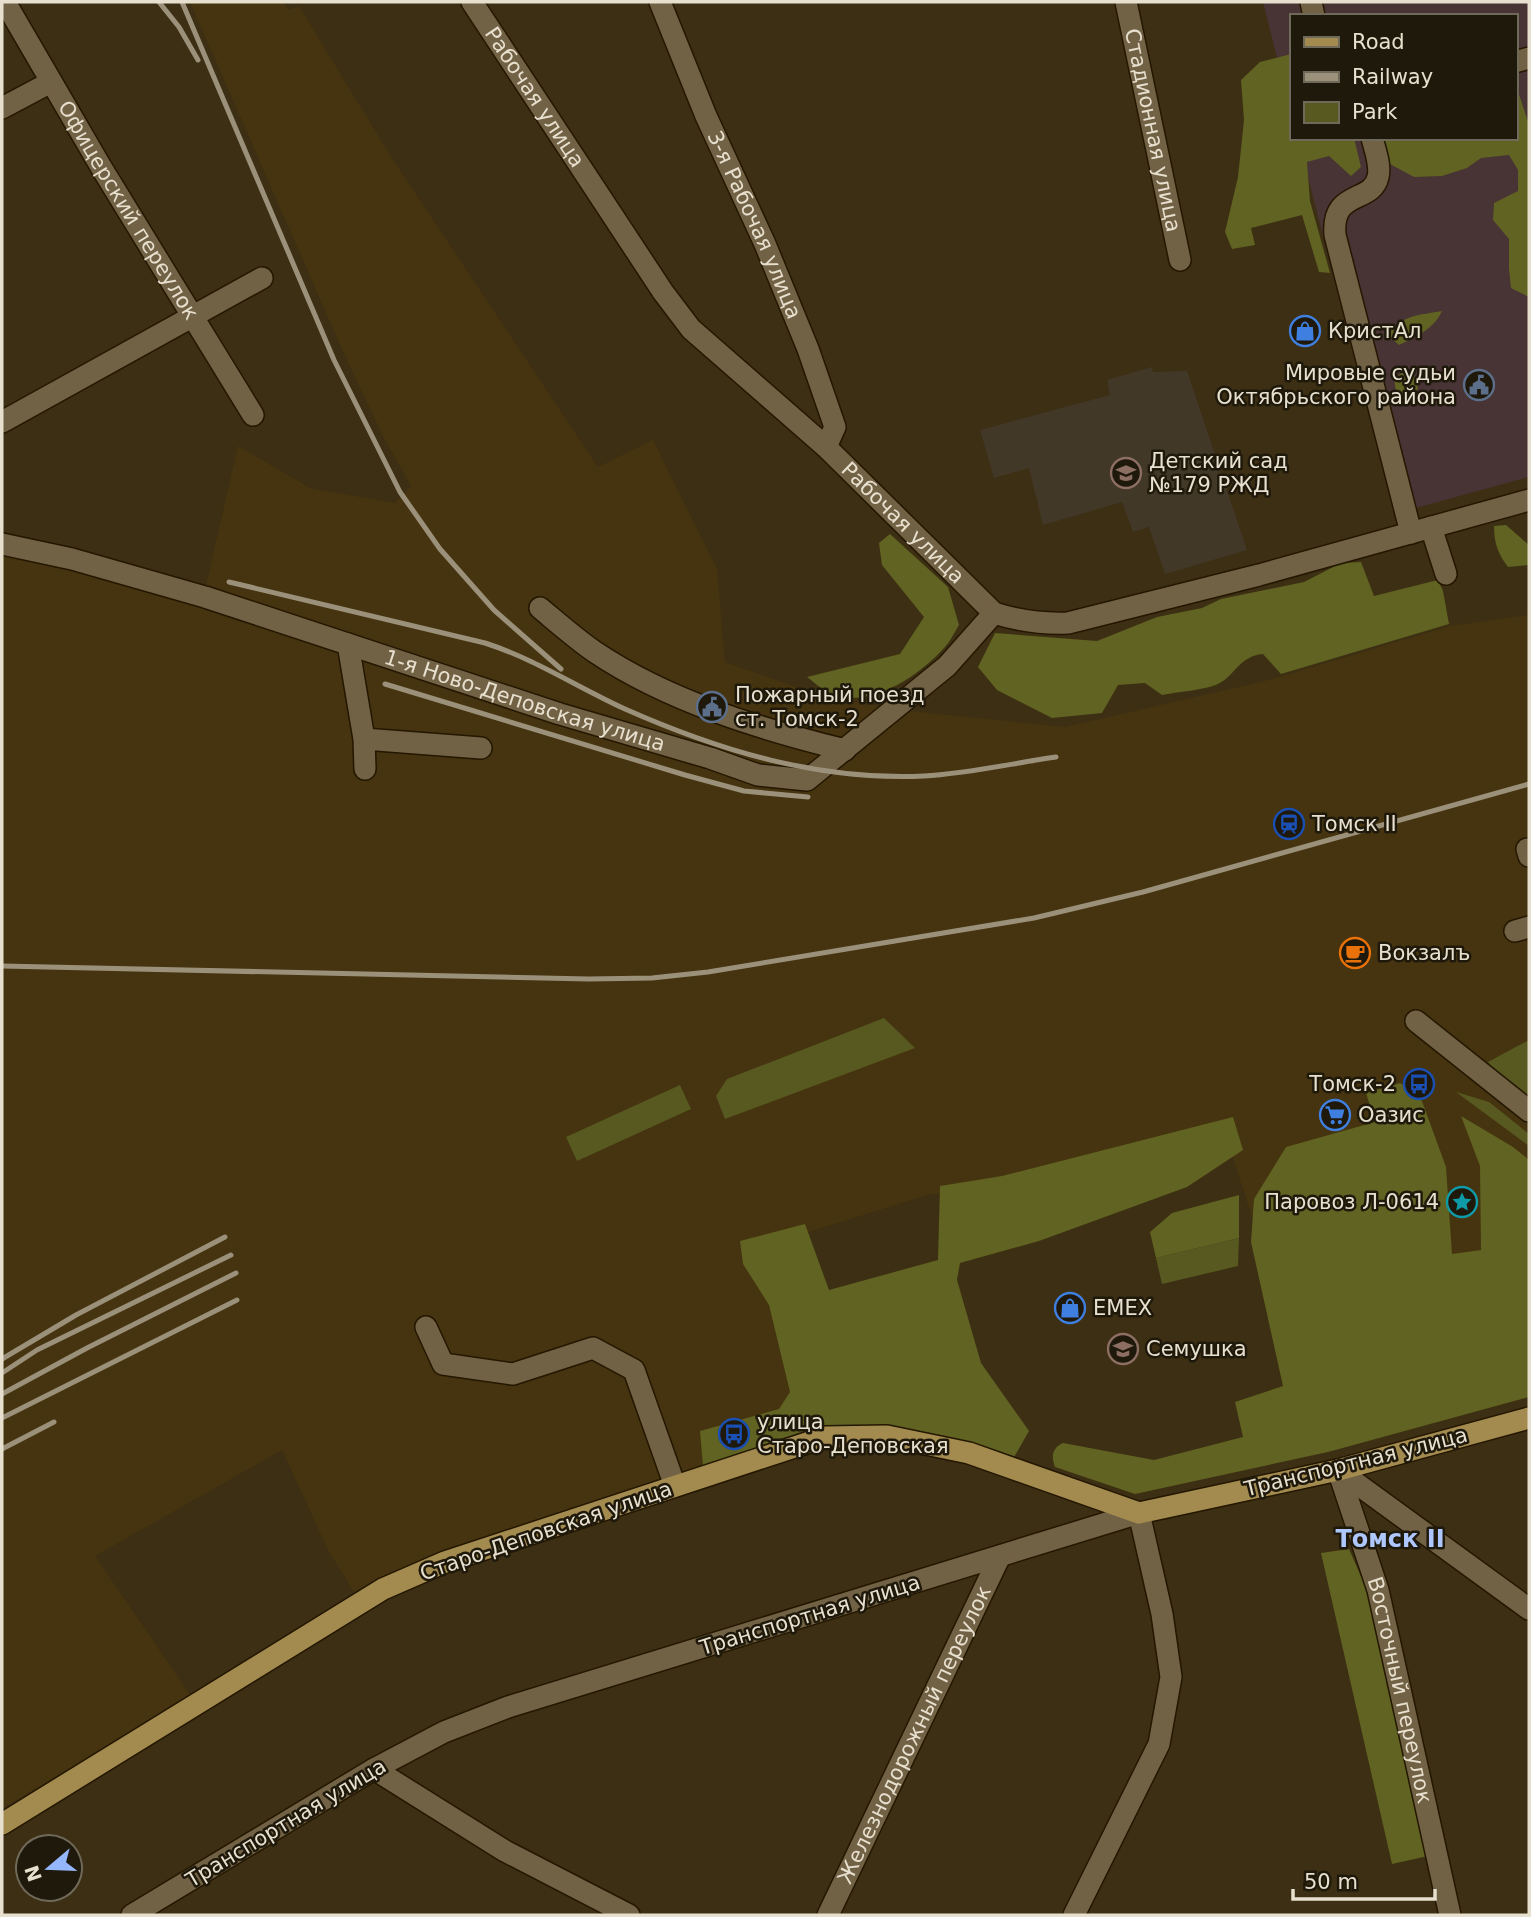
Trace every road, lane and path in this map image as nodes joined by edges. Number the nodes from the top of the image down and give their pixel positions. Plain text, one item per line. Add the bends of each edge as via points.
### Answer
1 (5, 2) edge
2 (472, 2) edge
3 (660, 2) edge
4 (1126, 2) edge
5 (51, 82) junction
6 (2, 108) edge
7 (1373, 140) edge
8 (1180, 260) dead end
9 (262, 278) dead end
10 (193, 315) junction
11 (253, 415) dead end
12 (2, 422) edge
13 (826, 447) junction
14 (1529, 500) edge
15 (1421, 530) junction
16 (2, 544) edge
17 (1446, 574) dead end
18 (540, 608) dead end
19 (994, 613) junction
20 (348, 644) junction
21 (364, 738) junction
22 (481, 748) dead end
23 (845, 750) junction
24 (365, 769) dead end
25 (1416, 1021) dead end
26 (1529, 1111) edge
27 (426, 1327) dead end
28 (1529, 1418) edge
29 (1338, 1470) junction
30 (675, 1486) junction
31 (1139, 1513) junction
32 (1000, 1556) junction
33 (1529, 1609) edge
34 (374, 1769) junction
35 (2, 1824) edge
36 (132, 1915) edge
37 (629, 1915) edge
38 (828, 1915) edge
39 (1074, 1915) edge
40 (1450, 1915) edge

1 - 5 street, Офицерский переулок
2 - 13 street, Рабочая улица via 691,329
3 - 13 street, 3-я Рабочая улица via 808,349 835,427
4 - 8 street, Стадионная улица
5 - 6 street
5 - 10 street, Офицерский переулок
7 - 15 street via 1378,178 1371,189 1339,209 1335,235
9 - 10 street
10 - 11 street, Офицерский переулок
10 - 12 street
13 - 19 street, Рабочая улица
14 - 15 street
15 - 17 street
15 - 19 street via 1068,623 1044,624
16 - 20 street, 1-я Ново-Деповская улица via 192,593
18 - 23 street via 596,652 667,692 746,722
19 - 23 street, 1-я Ново-Деповская улица via 947,666
20 - 21 street
20 - 23 street, 1-я Ново-Деповская улица via 758,775 807,780
21 - 22 street
21 - 24 street
25 - 26 street
27 - 30 street via 443,1364 513,1374 593,1349 634,1370
28 - 29 main road, Транспортная улица
29 - 31 main road, Транспортная улица
29 - 33 street
29 - 40 street, Восточный переулок via 1378,1590
30 - 31 main road, Старо-Деповская улица via 825,1437 887,1436 969,1453
30 - 35 main road, Старо-Деповская улица via 445,1562 383,1589
31 - 32 street, Транспортная улица
31 - 39 street via 1171,1677 1159,1744
32 - 34 street, Транспортная улица via 508,1707 444,1732
32 - 38 street, Железнодорожный переулок
34 - 36 street, Транспортная улица
34 - 37 street via 505,1851

